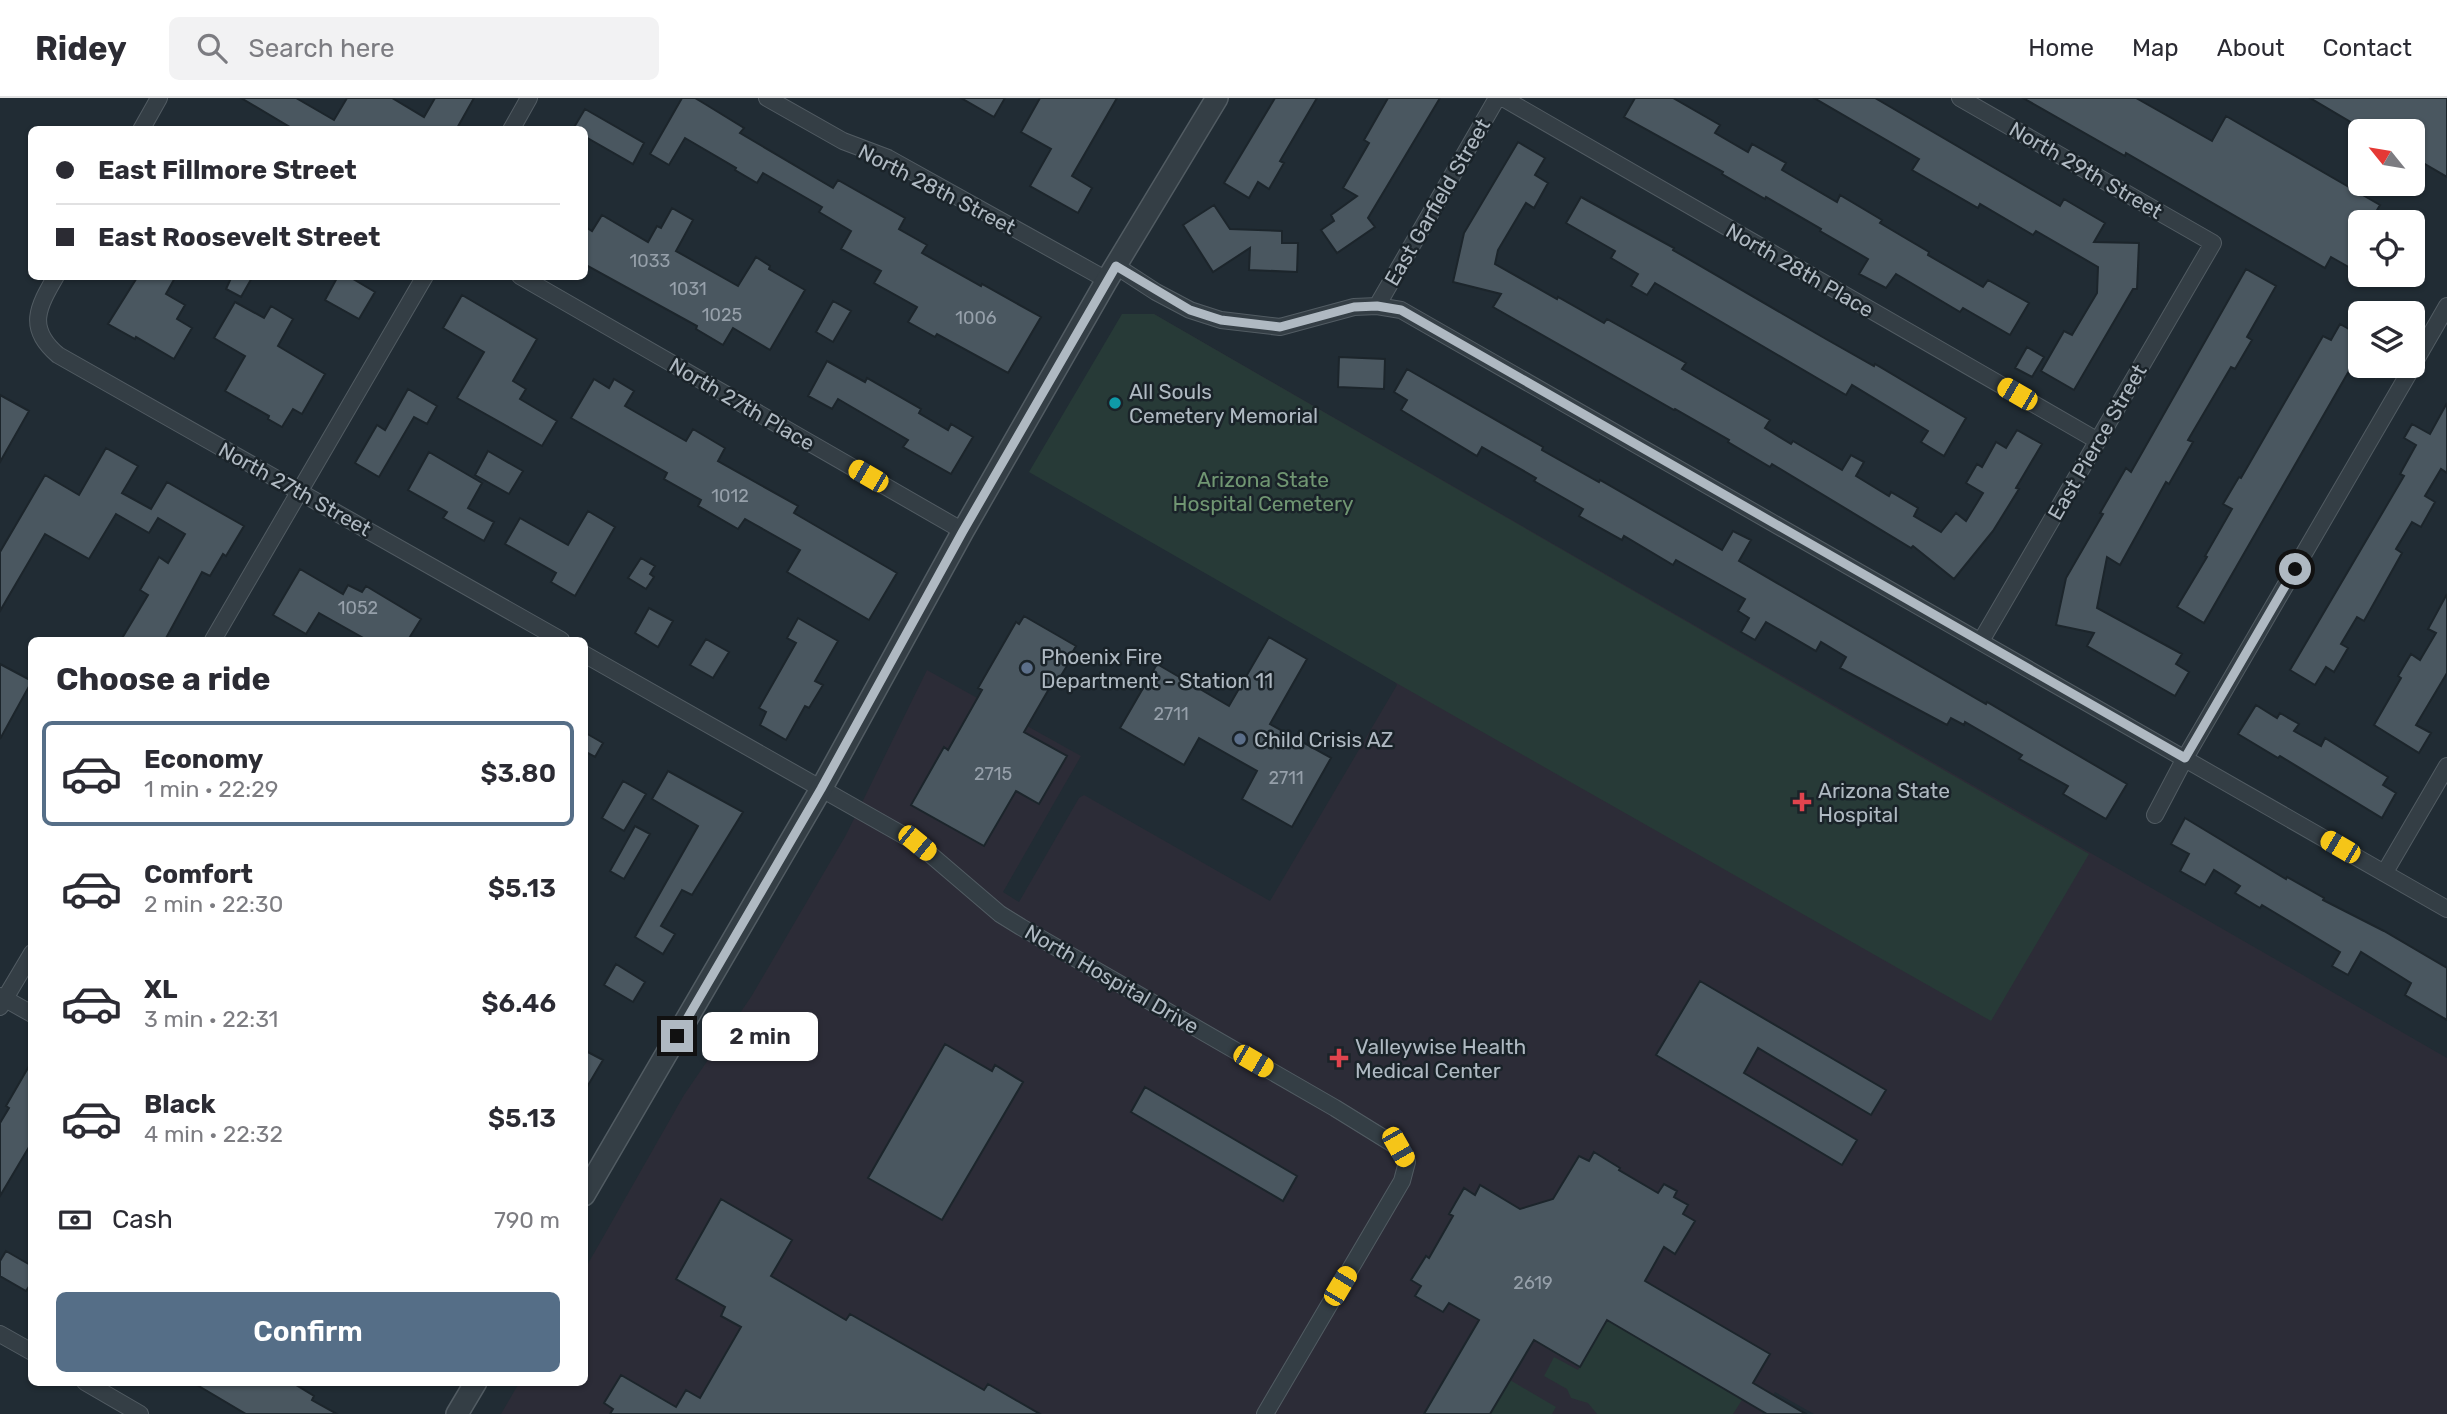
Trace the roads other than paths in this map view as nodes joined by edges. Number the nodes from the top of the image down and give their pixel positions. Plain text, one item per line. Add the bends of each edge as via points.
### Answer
1 (159, 98) edge
2 (529, 98) edge
3 (767, 98) edge
4 (1217, 98) edge
5 (1497, 98) edge
6 (1503, 98) edge
7 (1960, 98) edge
8 (143, 126) edge
9 (513, 126) edge
10 (2213, 243) joint
11 (1112, 273) junction
12 (54, 280) edge
13 (423, 280) edge
14 (527, 280) edge
15 (1377, 306) junction
16 (2447, 306) edge
17 (2425, 344) edge
18 (2405, 378) edge
19 (2098, 441) junction
20 (300, 491) junction
21 (963, 531) junction
22 (215, 637) edge
23 (556, 637) edge
24 (1981, 641) junction
25 (588, 656) edge
26 (2185, 758) junction
27 (2447, 766) edge
28 (821, 789) junction
29 (2155, 814) dead end
30 (2385, 872) junction
31 (2447, 908) edge
32 (28, 959) edge
33 (2, 1000) edge
34 (28, 1012) edge
35 (588, 1188) edge
36 (0, 1334) edge
37 (28, 1350) edge
38 (92, 1386) edge
39 (474, 1386) edge
40 (140, 1414) edge
41 (457, 1414) edge
42 (1265, 1414) edge

1 - 8 street
2 - 9 street
3 - 11 street, North 28th Street via 843,141 888,158
4 - 11 street
5 - 15 street, East Garfield Street
6 - 19 street, North 28th Place
7 - 10 street, North 29th Street
10 - 19 street, East Pierce Street
11 - 15 street, North 28th Street via 1221,320 1280,327 1354,307
11 - 21 street
12 - 20 street, North 27th Street via 40,307 38,328 44,344
13 - 20 street
14 - 21 street, North 27th Place
15 - 24 street, North 28th Street via 1401,310
16 - 17 street
18 - 26 street
19 - 24 street, East Pierce Street
20 - 22 street
20 - 23 street, North 27th Street
21 - 28 street
24 - 26 street, North 28th Street
25 - 28 street
26 - 29 street
26 - 30 street, North 28th Street
27 - 30 street
28 - 35 street
28 - 42 street, North Hospital Drive via 917,843 1000,914 1398,1147 1407,1162 1402,1181
30 - 31 street, North 28th Street
32 - 33 street
33 - 34 street
36 - 37 street
38 - 40 street
39 - 41 street

